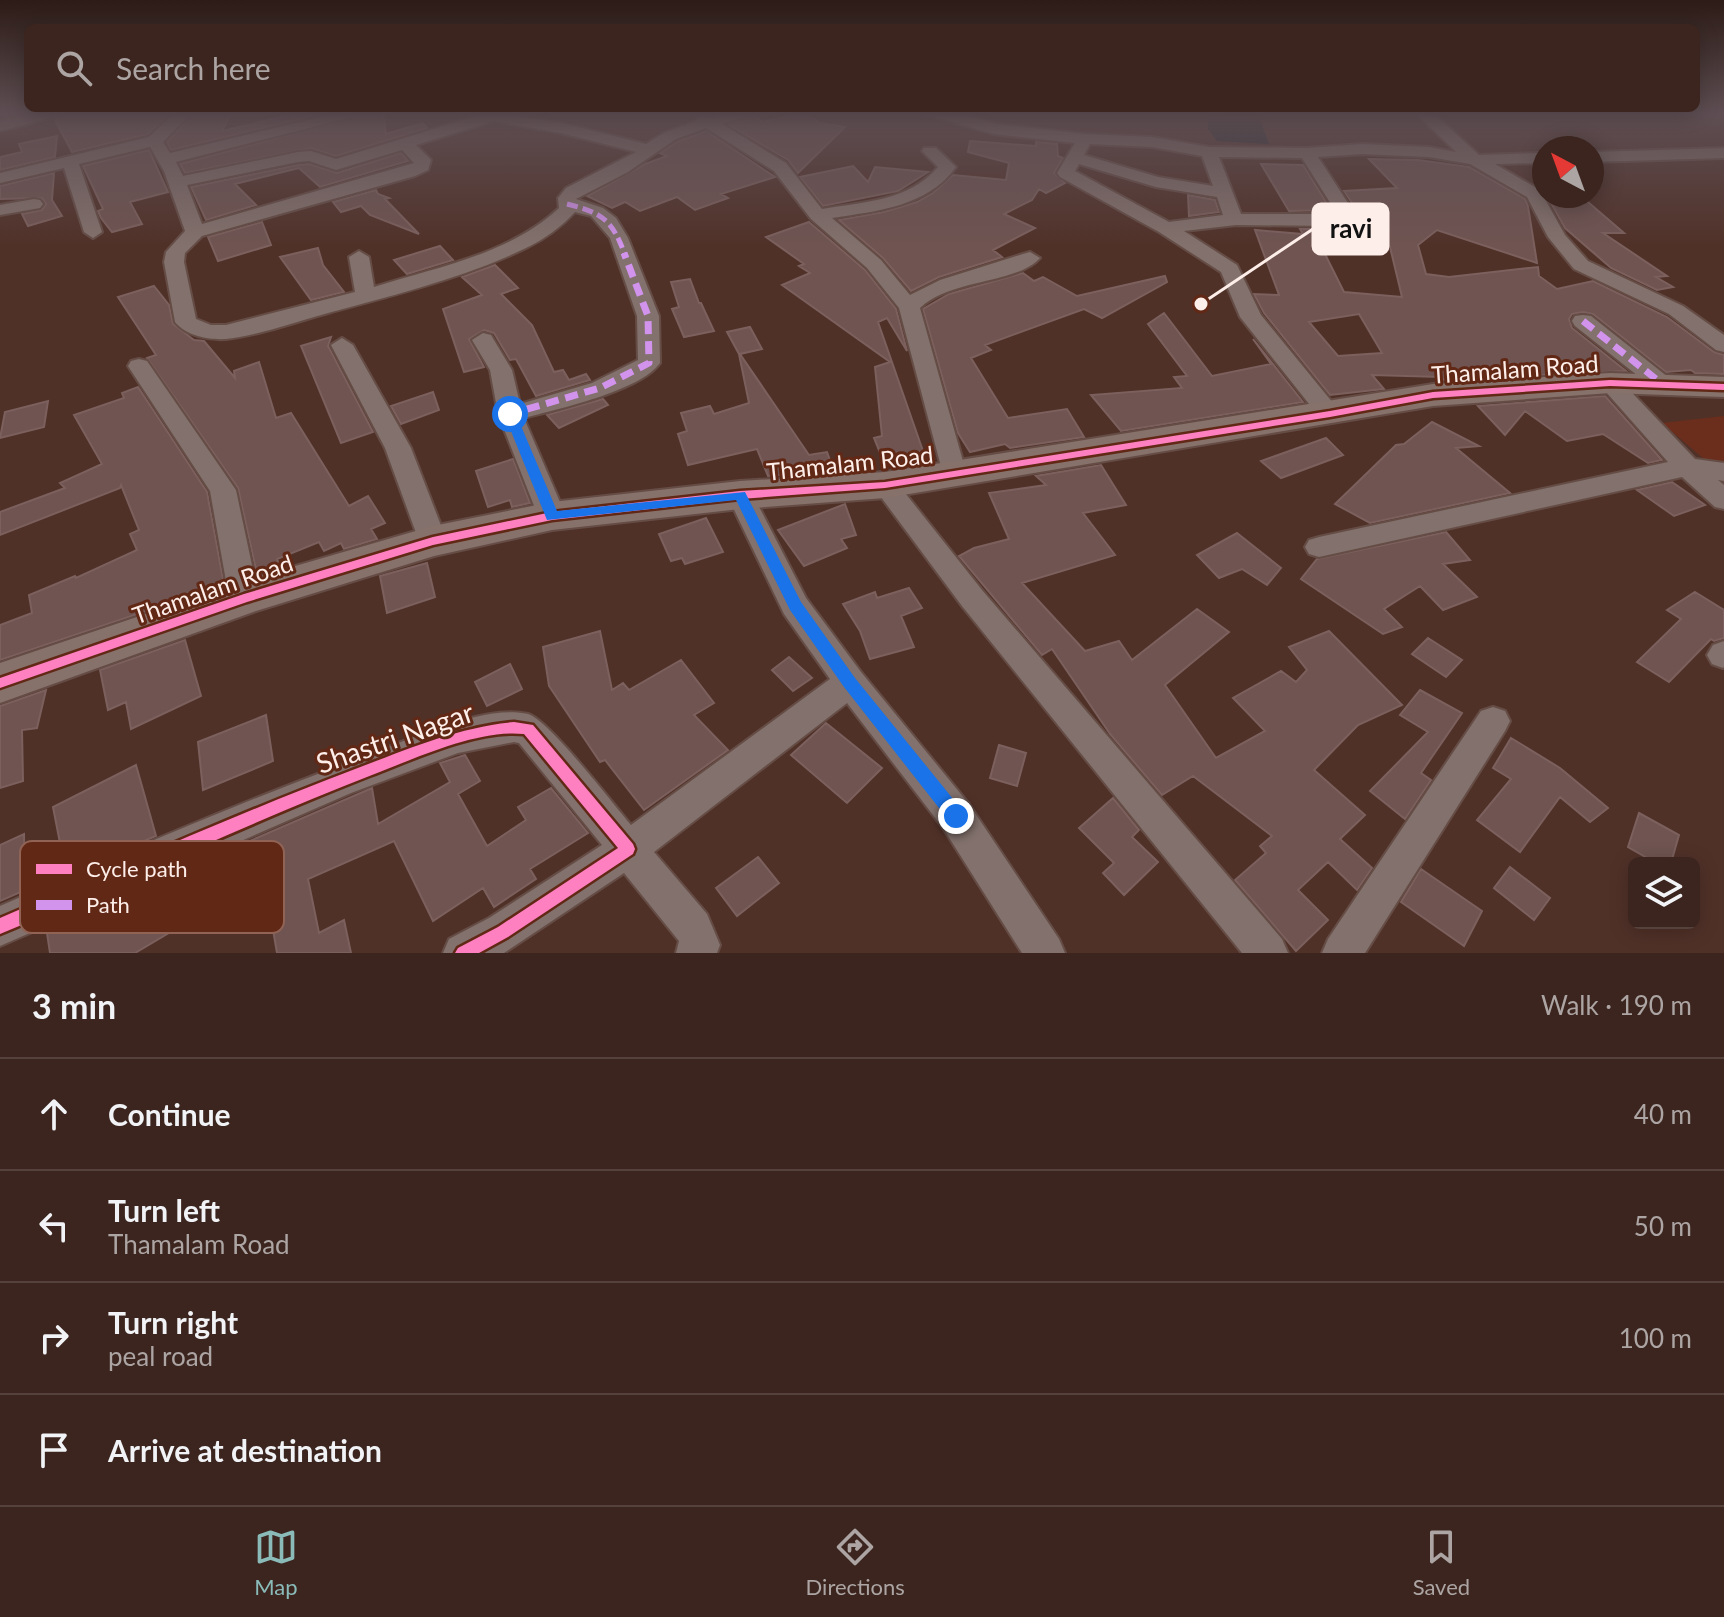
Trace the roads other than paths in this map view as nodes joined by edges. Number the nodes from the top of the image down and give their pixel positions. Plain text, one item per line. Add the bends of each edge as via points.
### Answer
1 (89, 156) edge
2 (177, 156) edge
3 (305, 156) edge
4 (312, 156) edge
5 (364, 156) edge
6 (420, 156) edge
7 (639, 156) edge
8 (763, 156) edge
9 (936, 156) edge
10 (1211, 156) edge
11 (1309, 156) edge
12 (1455, 156) edge
13 (1471, 156) edge
14 (1074, 157) joint
15 (1532, 158) edge
16 (166, 159) joint
17 (1475, 160) junction
18 (70, 161) junction
19 (0, 178) edge
20 (177, 182) junction
21 (1225, 193) junction
22 (34, 204) dead end
23 (567, 204) junction
24 (0, 210) edge
25 (817, 215) junction
26 (1236, 219) junction
27 (1166, 228) junction
28 (93, 232) dead end
29 (195, 232) junction
30 (359, 257) dead end
31 (1030, 258) dead end
32 (366, 297) junction
33 (909, 307) junction
34 (1583, 321) dead end
35 (483, 340) dead end
36 (342, 345) dead end
37 (1724, 345) edge
38 (139, 366) dead end
39 (1610, 383) junction
40 (1665, 386) junction
41 (1724, 387) edge
42 (510, 414) junction
43 (1330, 414) junction
44 (1687, 467) junction
45 (953, 472) junction
46 (1724, 472) edge
47 (885, 485) junction
48 (740, 495) junction
49 (1724, 500) edge
50 (552, 516) junction
51 (433, 541) junction
52 (1319, 547) dead end
53 (244, 598) junction
54 (850, 682) junction
55 (0, 683) edge
56 (1493, 721) dead end
57 (197, 841) edge
58 (628, 849) junction
59 (20, 917) edge
60 (0, 926) edge
61 (463, 953) edge
62 (696, 953) edge
63 (1045, 953) edge
64 (1268, 953) edge
65 (1342, 953) edge

1 - 18 street
2 - 16 street
3 - 20 street
4 - 5 street via 336,165
6 - 29 street via 422,166
7 - 23 street via 572,192
8 - 25 street via 780,167
9 - 25 street via 948,167 914,197
10 - 21 street
11 - 26 street via 1346,214 1332,220
12 - 17 street
13 - 17 street
14 - 21 street via 1156,182
14 - 27 street via 1066,173
15 - 17 street
16 - 20 street
17 - 37 street via 1534,194 1557,237 1581,265 1676,310
18 - 19 street
18 - 28 street
20 - 29 street
21 - 26 street
22 - 24 street
23 - 32 street via 558,221 512,247
23 - 42 street via 597,212 619,238 648,316 649,363 568,399
25 - 33 street via 874,264
26 - 27 street
27 - 43 street via 1230,269 1251,317
29 - 32 street via 176,252 174,273 186,322 194,327 226,332
30 - 32 street
31 - 33 street via 915,299
33 - 45 street
34 - 40 street
35 - 42 street via 501,370
36 - 51 street via 398,448
38 - 53 street via 223,490
39 - 40 street, Thamalam Road
39 - 43 street, Thamalam Road via 1433,395
39 - 44 street
40 - 41 street, Thamalam Road
42 - 50 street
43 - 45 street, Thamalam Road
44 - 46 street
44 - 49 street
44 - 52 street
45 - 47 street, Thamalam Road
47 - 48 street, Thamalam Road
47 - 64 street via 972,598
48 - 50 street, Thamalam Road
48 - 54 street via 795,606
50 - 51 street, Thamalam Road
51 - 53 street, Thamalam Road
53 - 55 street, Thamalam Road
54 - 58 street
54 - 63 street via 956,816
56 - 65 street
57 - 58 street, Shastri Nagar via 429,748 512,725 528,729
58 - 61 street
58 - 62 street, Shastri Nagar via 693,928 700,945
59 - 60 street, Shastri Nagar

